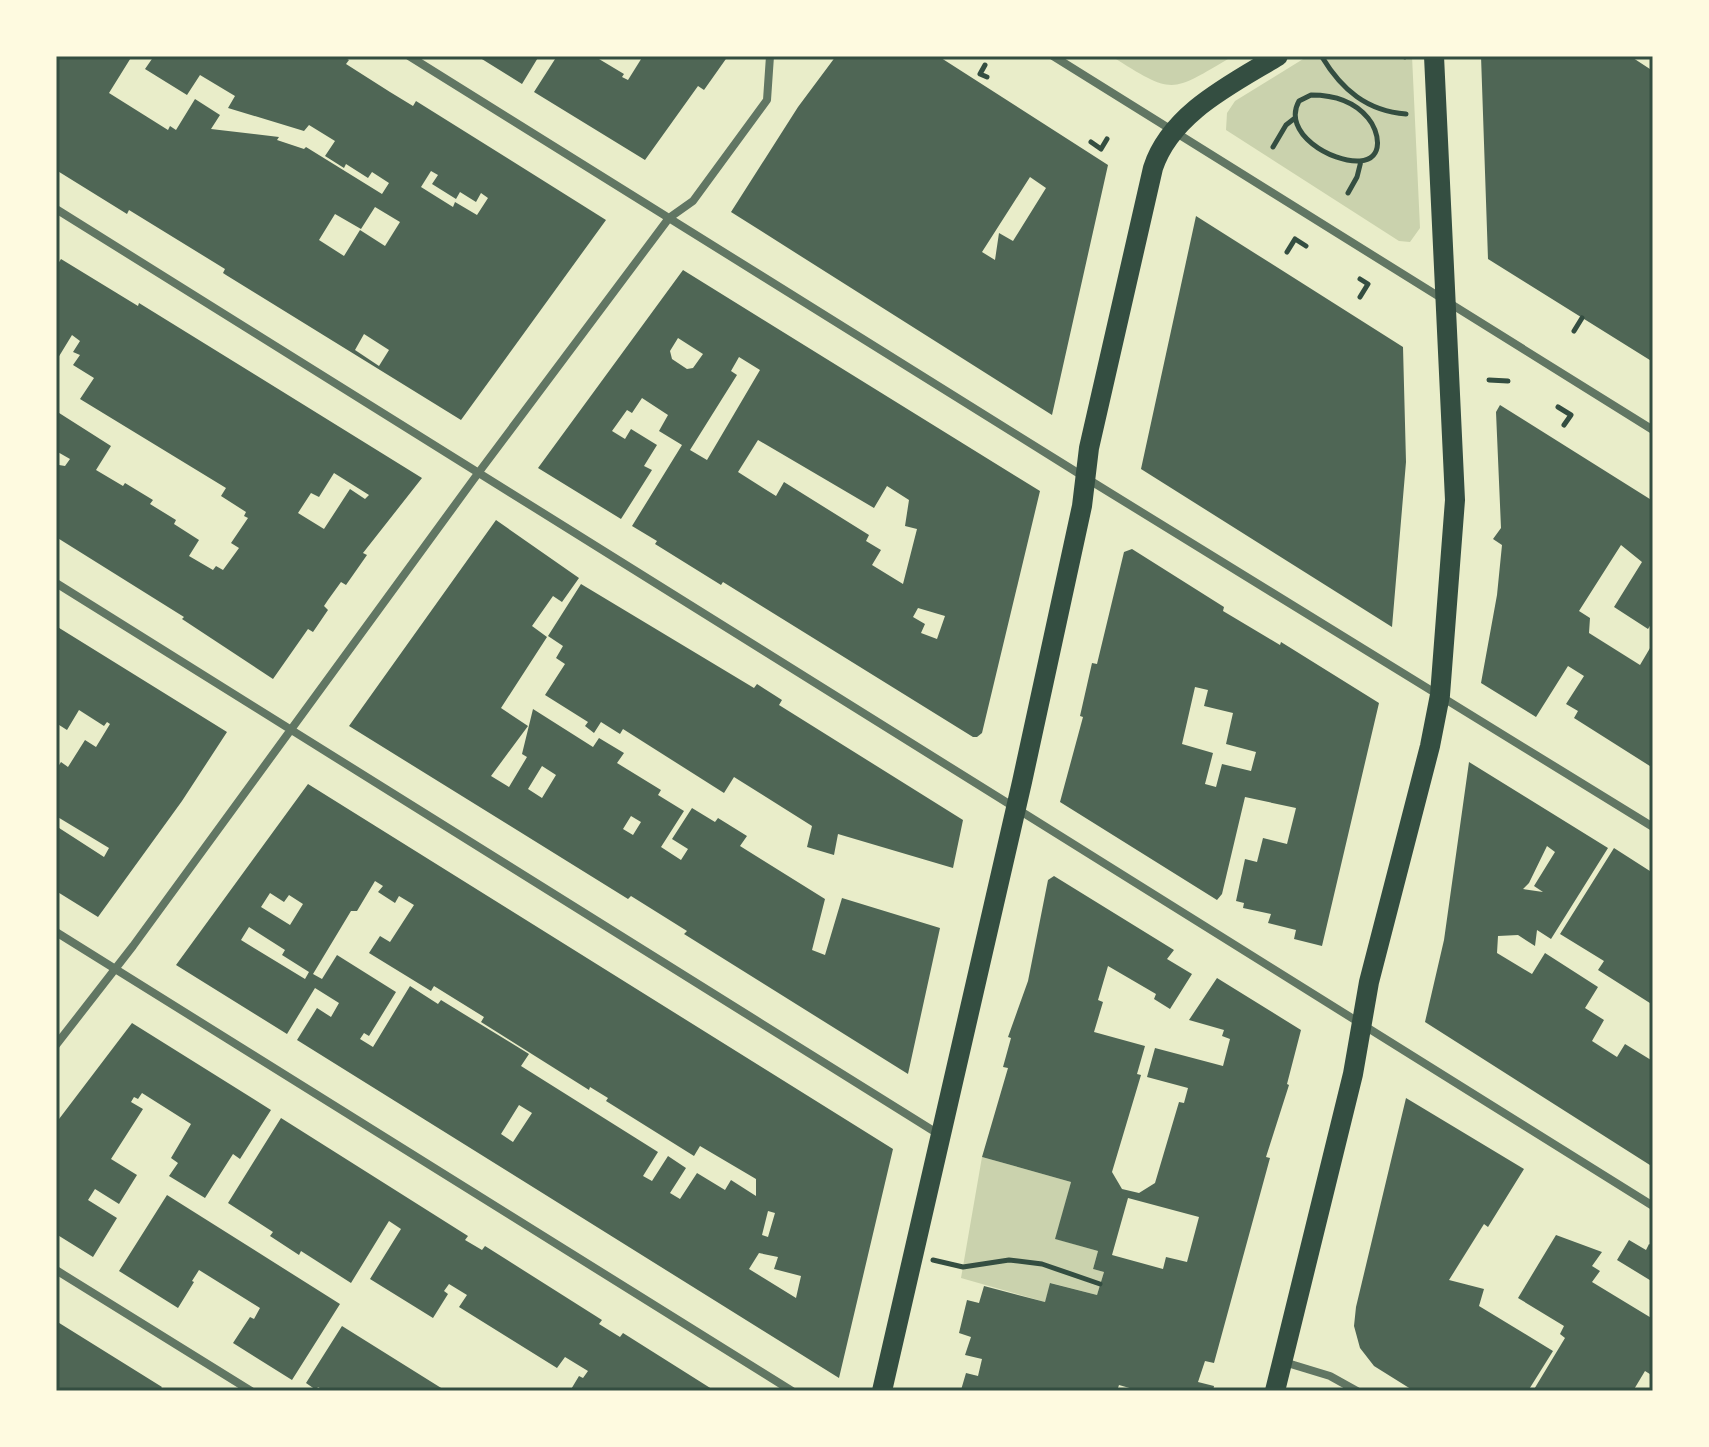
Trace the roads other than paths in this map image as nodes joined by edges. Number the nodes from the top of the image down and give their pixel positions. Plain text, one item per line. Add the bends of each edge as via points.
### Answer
1 (409, 56) edge
2 (770, 56) edge
3 (1053, 56) edge
4 (1278, 56) edge
5 (1434, 56) edge
6 (1174, 132) junction
7 (56, 209) edge
8 (669, 218) junction
9 (1446, 303) junction
10 (1653, 430) edge
11 (479, 472) junction
12 (1086, 478) junction
13 (56, 583) edge
14 (1440, 695) junction
15 (290, 730) junction
16 (1015, 807) junction
17 (1653, 827) edge
18 (56, 932) edge
19 (114, 969) junction
20 (1362, 1024) junction
21 (56, 1045) edge
22 (940, 1135) junction
23 (1653, 1206) edge
24 (56, 1270) edge
25 (1282, 1362) junction
26 (251, 1391) edge
27 (792, 1391) edge
28 (882, 1391) edge
29 (1275, 1391) edge
30 (1357, 1391) edge

1 - 8 street
2 - 8 street via 767,100 693,201
3 - 6 street
4 - 6 main road via 1205,101
5 - 9 main road
6 - 9 street
6 - 12 main road via 1156,157 1149,181
7 - 11 street
8 - 11 street
8 - 12 street
9 - 10 street
9 - 14 main road via 1455,500
11 - 15 street
11 - 16 street
12 - 14 street
12 - 16 main road
13 - 15 street
14 - 17 street
14 - 20 main road
15 - 19 street
15 - 22 street
16 - 20 street
16 - 22 main road
18 - 19 street
19 - 21 street
19 - 27 street
20 - 23 street
20 - 25 main road
22 - 28 main road
24 - 26 street
25 - 29 main road
25 - 30 street via 1330,1376

